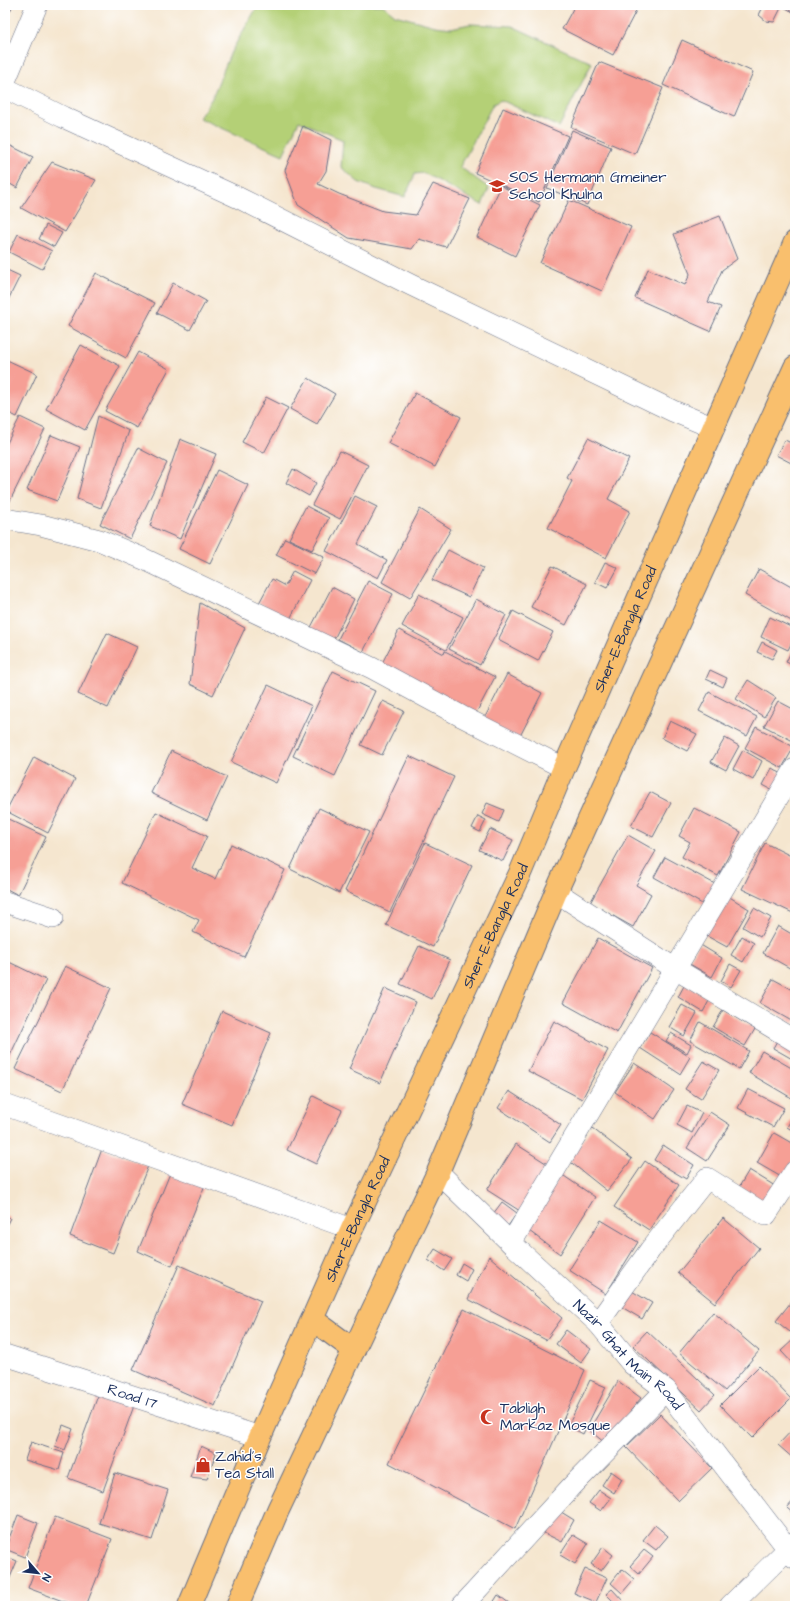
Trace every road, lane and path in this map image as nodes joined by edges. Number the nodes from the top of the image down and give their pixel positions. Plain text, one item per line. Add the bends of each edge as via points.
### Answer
1 (37, 5) edge
2 (5, 81) edge
3 (5, 88) edge
4 (795, 242) edge
5 (795, 367) edge
6 (714, 428) junction
7 (5, 519) edge
8 (564, 768) junction
9 (795, 769) edge
10 (556, 892) junction
11 (6, 906) edge
12 (53, 918) dead end
13 (674, 968) junction
14 (795, 1041) edge
15 (5, 1105) edge
16 (795, 1170) edge
17 (438, 1172) junction
18 (352, 1229) junction
19 (511, 1243) junction
20 (312, 1319) junction
21 (598, 1323) junction
22 (354, 1350) junction
23 (5, 1355) edge
24 (666, 1390) junction
25 (260, 1437) junction
26 (792, 1549) edge
27 (189, 1606) edge
28 (237, 1606) edge
29 (462, 1606) edge
30 (730, 1606) edge

1 - 2 street
3 - 6 street via 239,198 673,411
4 - 6 highway, Sher-E-Bangla Road
5 - 10 highway
6 - 8 highway, Sher-E-Bangla Road
7 - 8 street via 99,540 144,559 372,668
8 - 18 highway, Sher-E-Bangla Road via 521,871
9 - 13 street
10 - 13 street
10 - 17 highway
11 - 12 street
13 - 14 street
13 - 19 street
15 - 18 street
16 - 21 street via 766,1215 707,1178 650,1250
17 - 19 street, Nazir Ghat Main Road
17 - 22 highway
18 - 20 highway, Sher-E-Bangla Road
19 - 21 street, Nazir Ghat Main Road
20 - 22 highway
20 - 25 highway, Sher-E-Bangla Road
21 - 24 street, Nazir Ghat Main Road via 632,1364
22 - 28 highway via 278,1510
23 - 25 street, Road 17
24 - 26 street, Nazir Ghat Main Road
24 - 29 street via 573,1485
25 - 27 highway, Sher-E-Bangla Road
26 - 30 street

